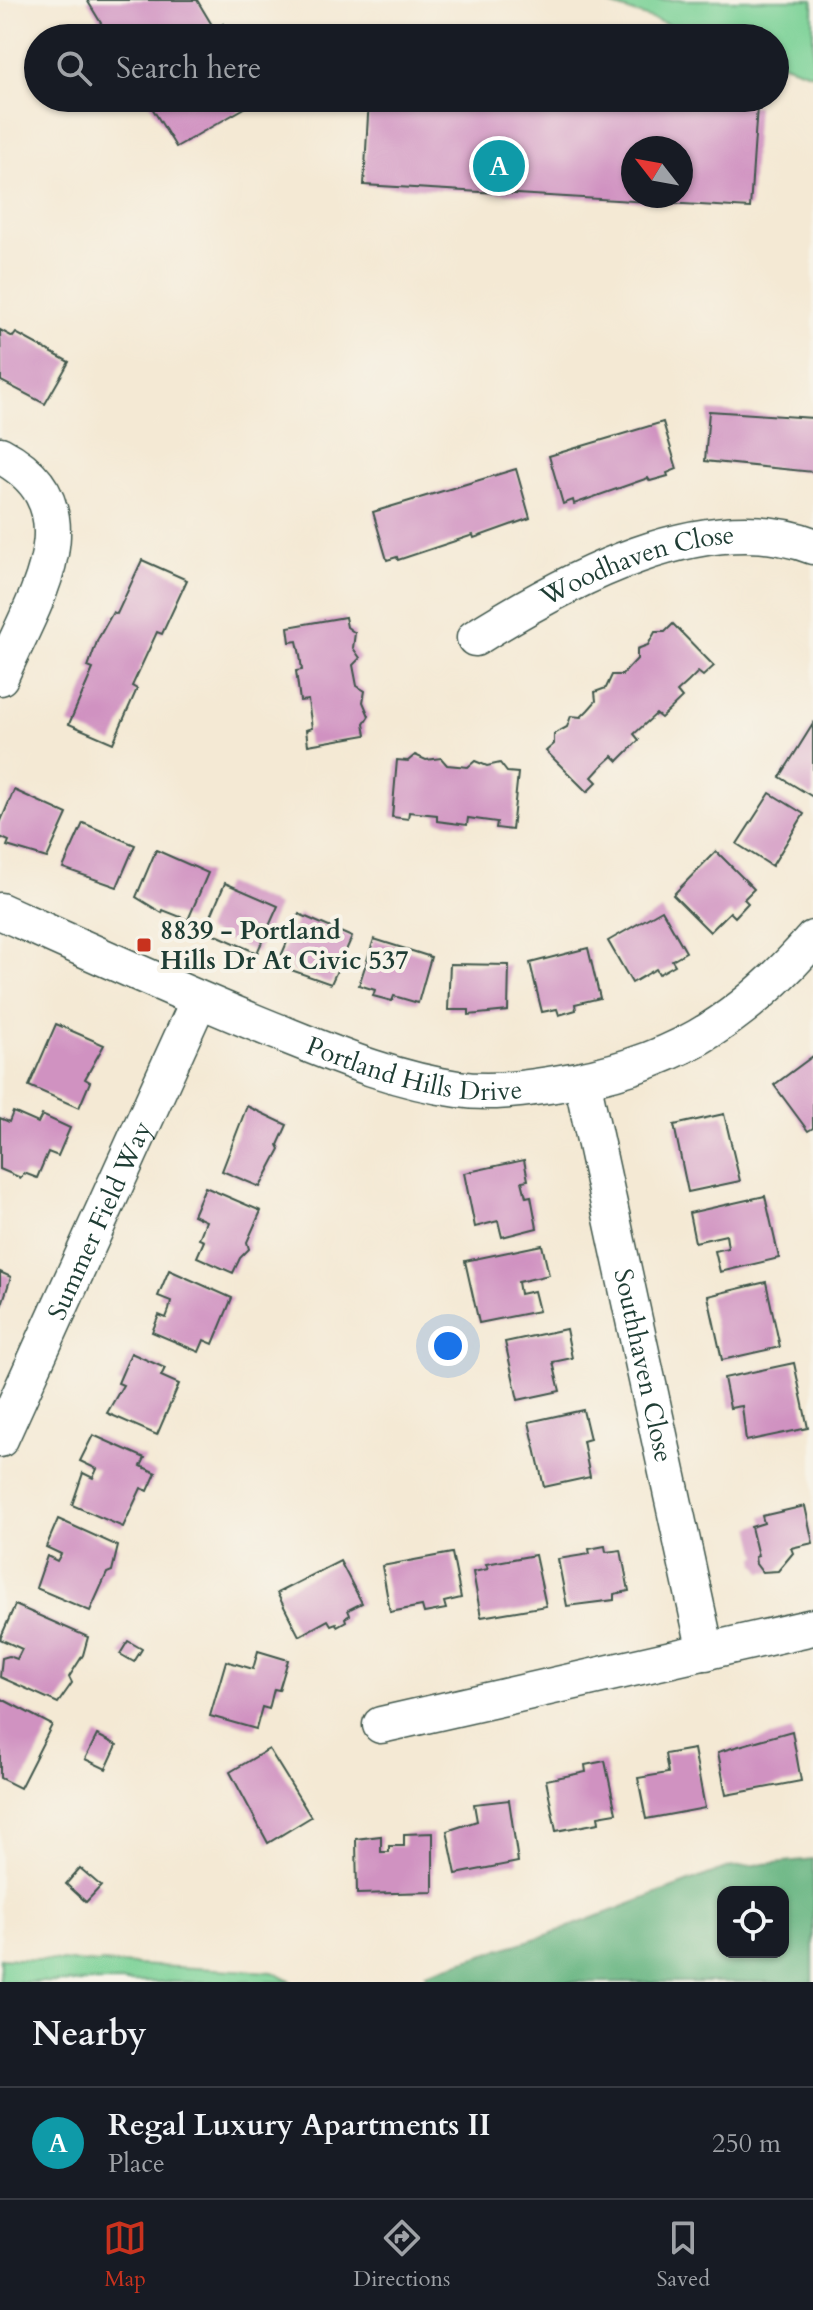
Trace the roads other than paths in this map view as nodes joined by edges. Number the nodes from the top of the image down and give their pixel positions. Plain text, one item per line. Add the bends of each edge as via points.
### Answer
1 (0, 455) edge
2 (813, 546) edge
3 (475, 638) dead end
4 (0, 677) edge
5 (0, 911) edge
6 (813, 939) edge
7 (199, 1000) junction
8 (582, 1080) junction
9 (2, 1430) edge
10 (813, 1627) edge
11 (706, 1652) junction
12 (381, 1725) dead end

1 - 4 street via 21,466 40,488 54,518 47,568
2 - 3 street, Woodhaven Close via 756,535 664,547 547,594
5 - 7 street, Portland Hills Drive
6 - 8 street, Portland Hills Drive via 760,993 705,1035 661,1057
7 - 8 street, Portland Hills Drive via 358,1064 422,1082 493,1091
7 - 9 street, Summer Field Way
8 - 11 street, Southhaven Close
10 - 11 street
11 - 12 street

